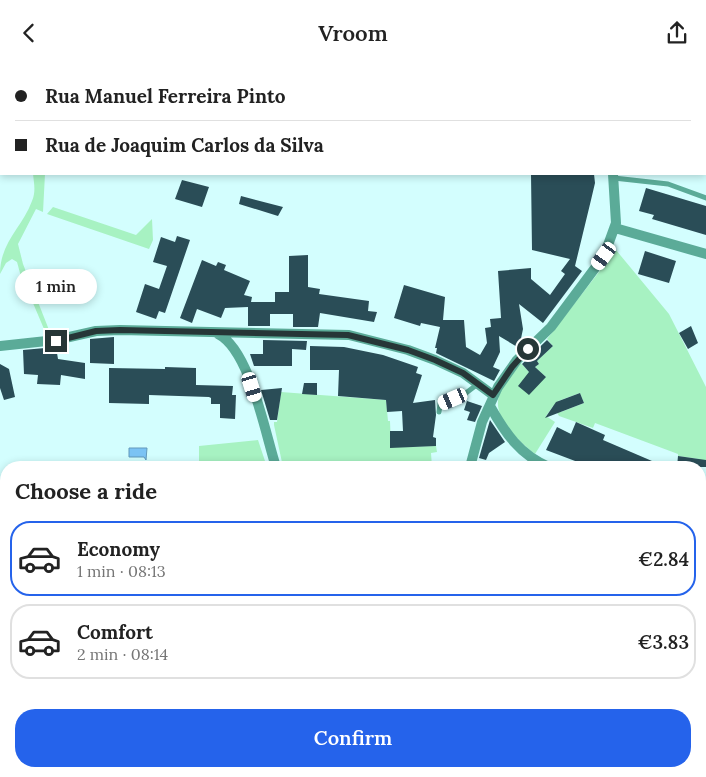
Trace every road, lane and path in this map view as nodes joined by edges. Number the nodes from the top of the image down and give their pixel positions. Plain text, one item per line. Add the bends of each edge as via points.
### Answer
1 (614, 176) edge
2 (706, 198) edge
3 (615, 228) junction
4 (706, 254) edge
5 (218, 334) junction
6 (0, 346) edge
7 (479, 383) junction
8 (493, 395) junction
9 (490, 406) junction
10 (439, 412) dead end
11 (274, 461) edge
12 (472, 461) edge
13 (534, 461) edge

1 - 2 lane via 668,184
1 - 3 street
3 - 4 street
3 - 8 street via 604,256 551,327 512,367
5 - 6 street via 96,331 56,341
5 - 7 street via 348,335 408,350
5 - 11 street via 228,339 243,360
7 - 8 street
7 - 10 lane via 466,393 440,404
8 - 9 street
9 - 12 street via 482,422
9 - 13 street via 510,439

